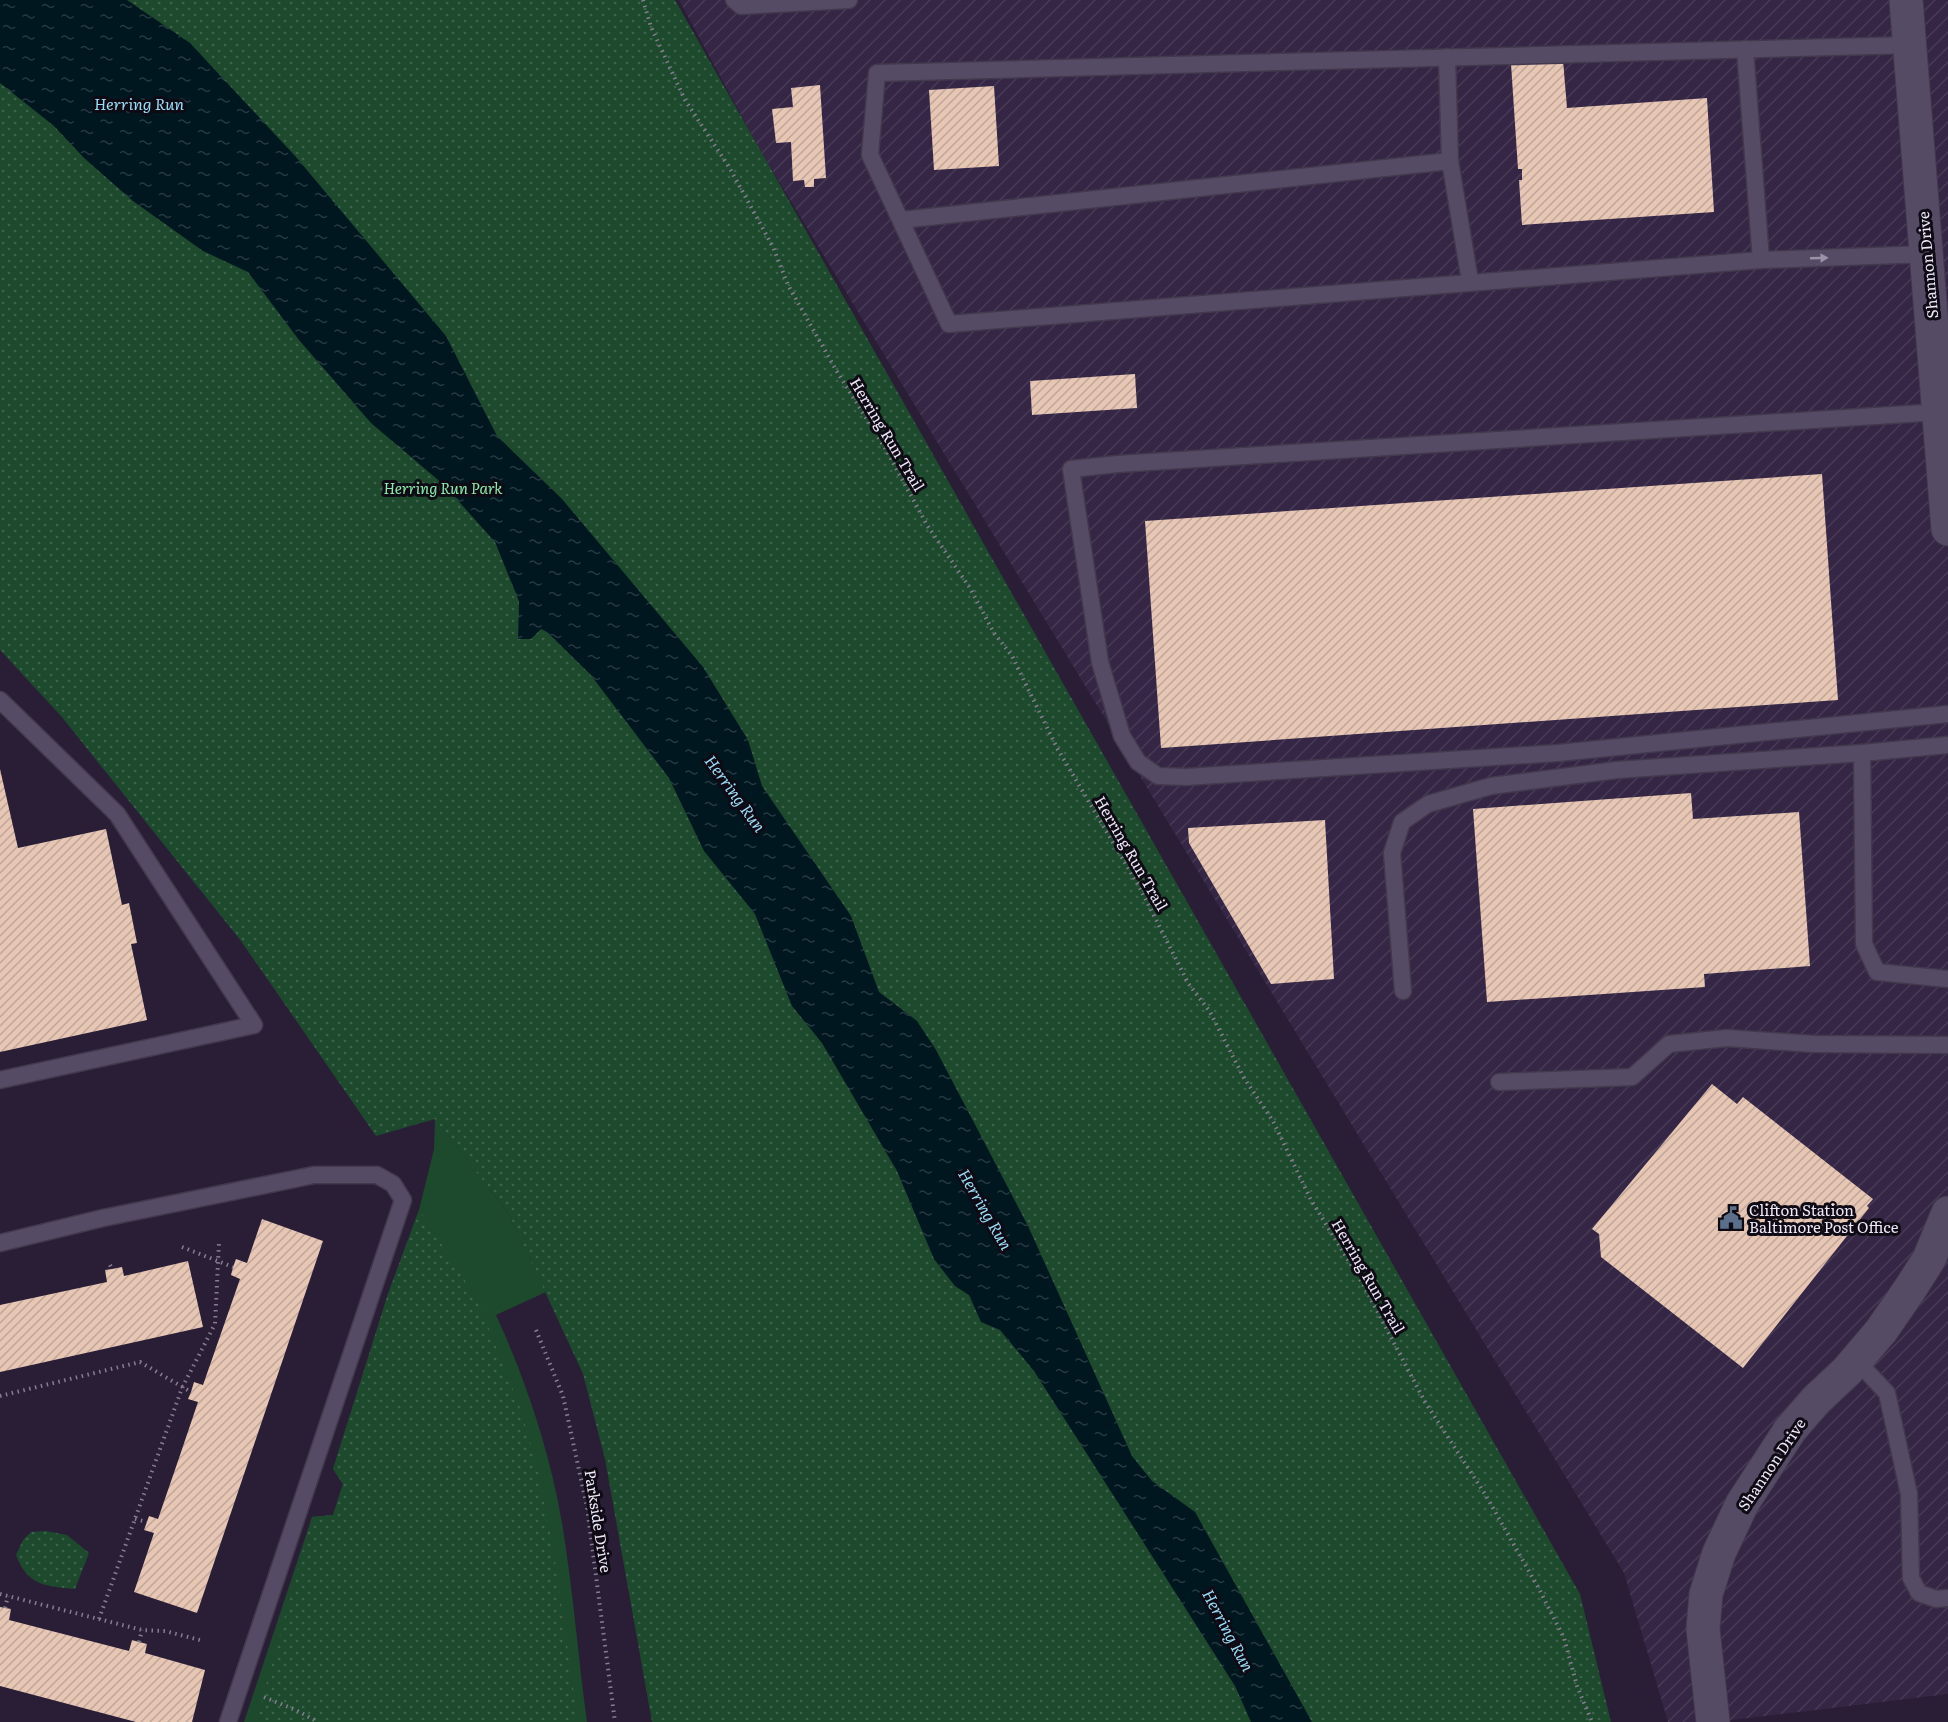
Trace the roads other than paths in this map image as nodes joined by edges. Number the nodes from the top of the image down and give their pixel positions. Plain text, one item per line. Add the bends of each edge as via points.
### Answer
1 (734, 0) edge
2 (849, 0) edge
3 (1906, 0) edge
4 (1910, 45) junction
5 (1744, 49) junction
6 (1447, 57) junction
7 (1450, 161) junction
8 (901, 220) junction
9 (1927, 254) junction
10 (1761, 260) junction
11 (1470, 281) junction
12 (1939, 412) junction
13 (1948, 529) edge
14 (0, 700) edge
15 (1948, 714) edge
16 (1948, 745) edge
17 (1862, 753) junction
18 (1948, 979) edge
19 (1403, 991) dead end
20 (1948, 1045) edge
21 (0, 1080) edge
22 (1499, 1082) dead end
23 (1948, 1213) edge
24 (0, 1243) edge
25 (1856, 1360) junction
26 (1948, 1598) edge
27 (228, 1722) edge
28 (1713, 1722) edge

1 - 2 lane via 741,6
3 - 4 street, Shannon Drive
4 - 5 lane
4 - 9 street, Shannon Drive
5 - 6 lane
5 - 10 lane
6 - 7 lane
6 - 8 lane via 877,73 870,155
7 - 8 lane
7 - 11 lane
8 - 11 lane via 949,324
10 -> 9 lane
9 - 12 street, Shannon Drive
10 - 11 lane
12 - 13 street, Shannon Drive
12 - 15 lane via 1071,469 1100,662 1122,736 1138,762 1158,776 1557,753
14 - 21 lane via 117,814 254,1024
16 - 17 lane
17 - 18 lane via 1864,944 1877,972
17 - 19 lane via 1605,771 1491,786 1428,804 1402,822 1392,853
20 - 22 lane via 1814,1044 1727,1038 1669,1044 1632,1077
23 - 25 street, Shannon Drive via 1929,1259 1881,1331
24 - 27 lane via 314,1175 377,1175 393,1184 403,1200
25 - 26 lane via 1887,1394 1909,1494 1911,1578 1919,1593 1936,1599
25 - 28 street, Shannon Drive via 1790,1430 1742,1504 1719,1553 1706,1594 1703,1629

